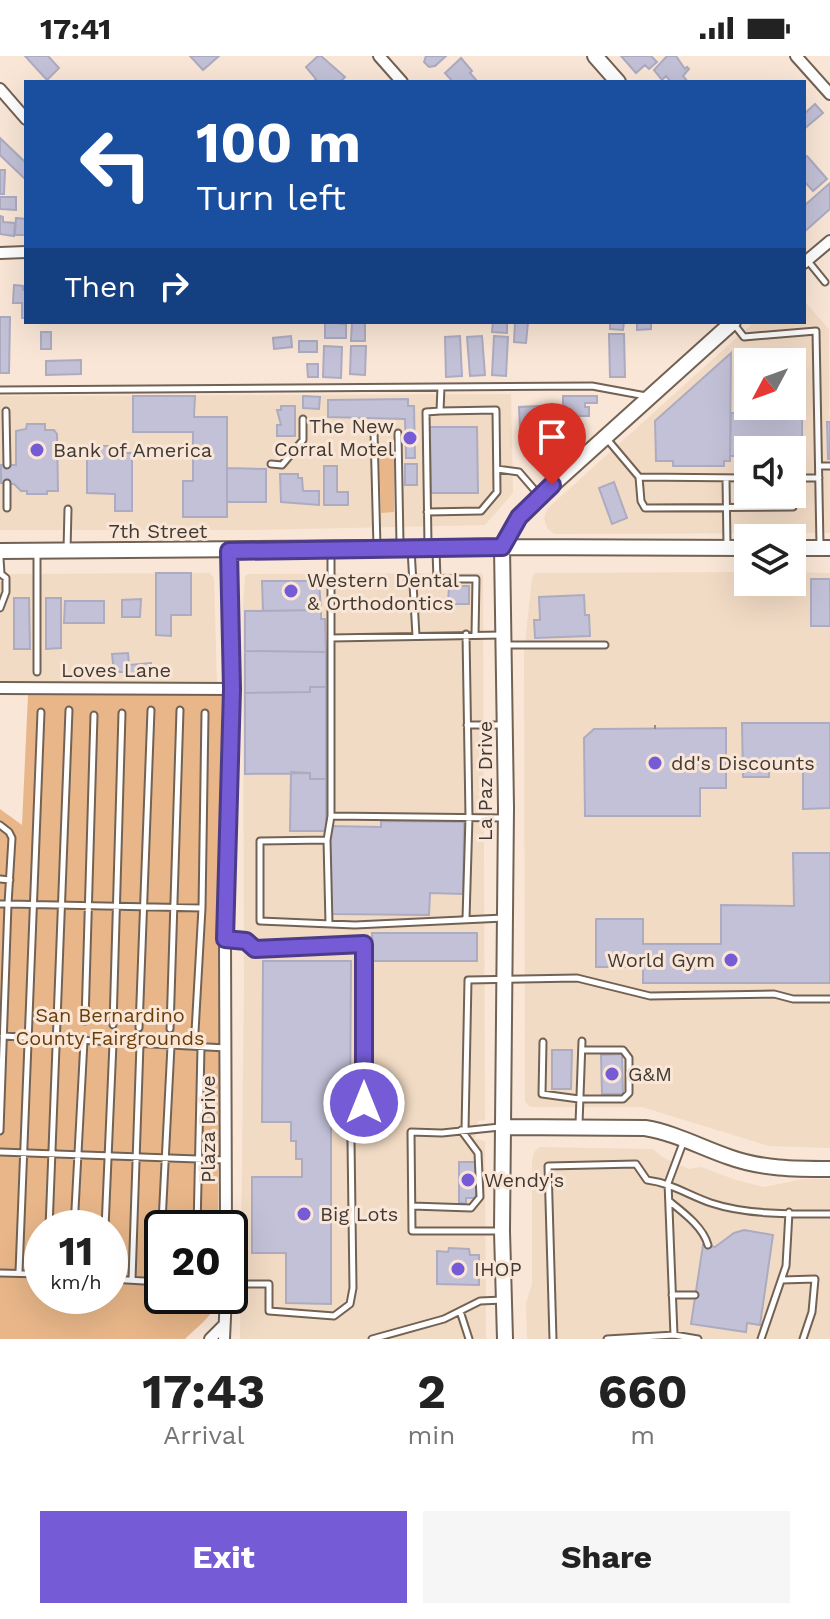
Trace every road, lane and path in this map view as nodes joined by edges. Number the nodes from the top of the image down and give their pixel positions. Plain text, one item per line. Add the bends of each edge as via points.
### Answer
1 (379, 56) edge
2 (595, 56) edge
3 (796, 56) edge
4 (400, 80) edge
5 (616, 80) edge
6 (0, 89) edge
7 (830, 94) edge
8 (24, 117) edge
9 (830, 241) edge
10 (24, 252) edge
11 (0, 253) edge
12 (806, 262) edge
13 (825, 282) dead end
14 (731, 324) edge
15 (734, 324) edge
16 (441, 387) junction
17 (0, 390) edge
18 (650, 396) junction
19 (6, 411) dead end
20 (440, 411) junction
21 (303, 419) dead end
22 (374, 432) dead end
23 (398, 433) dead end
24 (605, 436) junction
25 (271, 464) dead end
26 (7, 465) dead end
27 (819, 466) junction
28 (830, 466) edge
29 (497, 469) junction
30 (639, 477) junction
31 (726, 478) junction
32 (734, 478) edge
33 (806, 478) edge
34 (819, 478) junction
35 (7, 483) dead end
36 (540, 496) junction
37 (7, 508) dead end
38 (726, 508) junction
39 (734, 508) edge
40 (68, 509) dead end
41 (427, 512) junction
42 (502, 547) junction
43 (432, 548) junction
44 (727, 548) junction
45 (734, 548) edge
46 (825, 548) edge
47 (377, 549) junction
48 (406, 549) junction
49 (331, 550) junction
50 (0, 551) edge
51 (37, 551) junction
52 (67, 551) junction
53 (229, 551) junction
54 (0, 558) edge
55 (1, 574) edge
56 (1, 598) edge
57 (0, 608) edge
58 (466, 634) junction
59 (475, 635) junction
60 (416, 636) junction
61 (331, 638) junction
62 (503, 640) junction
63 (605, 645) dead end
64 (37, 672) dead end
65 (0, 688) edge
66 (232, 689) junction
67 (69, 710) dead end
68 (151, 710) dead end
69 (180, 710) dead end
70 (41, 712) dead end
71 (122, 713) dead end
72 (205, 713) dead end
73 (94, 715) dead end
74 (467, 725) junction
75 (504, 725) junction
76 (331, 816) junction
77 (469, 817) junction
78 (505, 818) junction
79 (0, 825) edge
80 (327, 840) junction
81 (0, 879) edge
82 (10, 880) junction
83 (0, 904) edge
84 (8, 904) junction
85 (32, 905) junction
86 (60, 905) junction
87 (88, 906) junction
88 (116, 906) junction
89 (145, 907) junction
90 (176, 907) junction
91 (202, 908) junction
92 (505, 918) junction
93 (466, 919) junction
94 (329, 924) junction
95 (225, 939) junction
96 (505, 980) junction
97 (830, 999) edge
98 (85, 1021) dead end
99 (113, 1025) dead end
100 (139, 1028) dead end
101 (170, 1029) dead end
102 (195, 1032) dead end
103 (3, 1036) junction
104 (26, 1038) junction
105 (55, 1040) junction
106 (84, 1041) junction
107 (582, 1041) dead end
108 (543, 1042) dead end
109 (113, 1043) junction
110 (140, 1044) junction
111 (171, 1046) junction
112 (201, 1047) junction
113 (226, 1048) junction
114 (582, 1050) junction
115 (579, 1099) junction
116 (579, 1126) junction
117 (505, 1127) junction
118 (463, 1130) junction
119 (0, 1131) edge
120 (685, 1138) junction
121 (0, 1152) edge
122 (22, 1153) junction
123 (51, 1154) junction
124 (79, 1155) junction
125 (106, 1156) junction
126 (136, 1157) junction
127 (164, 1158) junction
128 (198, 1159) junction
129 (226, 1160) junction
130 (830, 1169) edge
131 (668, 1183) junction
132 (669, 1200) junction
133 (412, 1206) junction
134 (49, 1210) edge
135 (75, 1210) edge
136 (105, 1210) edge
137 (163, 1210) edge
138 (197, 1210) edge
139 (226, 1210) edge
140 (789, 1212) junction
141 (830, 1214) edge
142 (502, 1231) junction
143 (708, 1245) dead end
144 (19, 1272) junction
145 (24, 1272) edge
146 (0, 1273) edge
147 (128, 1280) edge
148 (132, 1280) junction
149 (782, 1280) junction
150 (144, 1281) edge
151 (248, 1284) edge
152 (672, 1295) junction
153 (695, 1295) dead end
154 (504, 1300) junction
155 (460, 1311) junction
156 (225, 1314) edge
157 (224, 1325) junction
158 (410, 1328) junction
159 (674, 1335) junction
160 (210, 1339) edge
161 (224, 1339) edge
162 (372, 1339) edge
163 (412, 1339) edge
164 (469, 1339) edge
165 (505, 1339) edge
166 (553, 1339) edge
167 (607, 1339) edge
168 (698, 1339) edge
169 (761, 1339) edge
170 (803, 1339) edge

1 - 4 street
2 - 5 main road
3 - 7 street
6 - 8 street
9 - 12 street
10 - 11 street
12 - 13 lane
14 - 18 main road
15 - 27 lane via 744,337 816,331
16 - 17 lane
16 - 18 lane via 592,386
16 - 20 lane
18 - 24 main road
19 - 26 lane
20 - 29 lane via 496,410
20 - 41 lane via 426,412
21 - 25 lane via 303,440 282,465
22 - 47 lane
23 - 48 lane
24 - 30 lane
24 - 36 main road
27 - 28 lane
27 - 34 lane
29 - 36 lane via 519,472
29 - 41 lane via 497,492 481,511
30 - 31 lane
30 - 38 lane via 645,508
31 - 32 lane
31 - 38 lane
33 - 34 lane
34 - 46 lane
35 - 37 lane
36 - 42 main road via 519,517
38 - 39 lane
38 - 44 lane
40 - 52 lane
41 - 43 lane
42 - 43 main road, 7th Street
42 - 44 main road, 7th Street
42 - 62 main road, La Paz Drive
43 - 48 main road, 7th Street
43 - 59 lane via 437,579 476,579
44 - 45 main road, 7th Street
47 - 48 main road, 7th Street
47 - 49 main road, 7th Street
48 - 60 lane
49 - 53 main road, 7th Street
49 - 61 lane
50 - 51 main road, 7th Street
51 - 52 main road, 7th Street
51 - 64 lane
52 - 53 main road, 7th Street
53 - 66 street, Plaza Drive
54 - 55 lane
55 - 56 lane via 6,592
56 - 57 lane
58 - 59 lane
58 - 60 lane
58 - 74 lane
59 - 62 lane
60 - 61 lane
61 - 76 lane
62 - 63 lane
62 - 75 main road, La Paz Drive
65 - 66 street, Loves Lane
66 - 95 street, Plaza Drive
67 - 86 lane
68 - 89 lane
69 - 90 lane
70 - 85 lane
71 - 88 lane
72 - 91 lane
73 - 87 lane
74 - 75 lane
74 - 77 lane
75 - 78 main road, La Paz Drive
76 - 77 lane
76 - 80 lane
77 - 78 lane
77 - 93 lane
78 - 92 main road, La Paz Drive
79 - 82 lane via 12,838
80 - 94 lane
80 - 94 lane via 260,841 260,921
81 - 82 lane
82 - 84 lane
83 - 84 lane
84 - 85 lane
84 - 103 lane
85 - 86 lane
85 - 104 lane
86 - 87 lane
86 - 105 lane
87 - 88 lane
87 - 98 lane
88 - 89 lane
88 - 99 lane
89 - 90 lane
89 - 100 lane
90 - 91 lane
90 - 101 lane
91 - 102 lane
92 - 93 lane
92 - 96 main road, La Paz Drive
93 - 94 lane
95 - 113 street, Plaza Drive
95 - 151 lane via 246,941 255,949 364,944 363,1125 351,1141 350,1304 334,1316 269,1311 269,1284
96 - 97 lane via 577,978 650,996 774,994
96 - 117 main road, La Paz Drive
96 - 118 lane via 468,980
103 - 104 lane
103 - 119 lane
104 - 105 lane
104 - 122 lane
105 - 106 lane
105 - 123 lane
106 - 109 lane
106 - 124 lane
107 - 114 lane
108 - 115 lane via 542,1094
109 - 110 lane
109 - 125 lane
110 - 111 lane
110 - 126 lane
111 - 112 lane
111 - 127 lane
112 - 113 lane
112 - 128 lane
113 - 129 street, Plaza Drive
114 - 115 lane
114 - 115 lane via 623,1050 629,1058 629,1093 623,1099
115 - 116 lane
116 - 117 main road
116 - 120 main road via 627,1126
117 - 118 lane
117 - 142 main road, La Paz Drive
118 - 133 lane via 411,1132
118 - 133 lane via 478,1153 480,1197 471,1208
120 - 130 main road via 760,1166
120 - 131 lane
121 - 122 lane
122 - 123 lane
122 - 144 lane
123 - 124 lane
123 - 134 lane
124 - 125 lane
124 - 135 lane
125 - 126 lane
125 - 136 lane
126 - 127 lane
126 - 148 lane
127 - 128 lane
127 - 137 lane
128 - 129 lane
128 - 138 lane
129 - 139 street, Plaza Drive
131 - 132 lane
131 - 140 lane via 722,1206
131 - 166 lane via 647,1180 636,1164 548,1166
132 - 143 lane via 689,1216
132 - 152 lane
133 - 142 lane via 412,1231
140 - 141 lane
140 - 149 lane
142 - 154 main road, La Paz Drive
144 - 145 lane
144 - 146 lane
147 - 148 lane
148 - 150 lane
149 - 169 lane
149 - 170 lane via 815,1279
152 - 153 lane
152 - 159 lane
154 - 155 lane via 480,1301
154 - 165 main road, La Paz Drive
155 - 158 lane
155 - 164 lane
156 - 157 street
157 - 160 street
157 - 161 street
158 - 162 lane
158 - 163 lane
159 - 167 lane
159 - 168 lane

